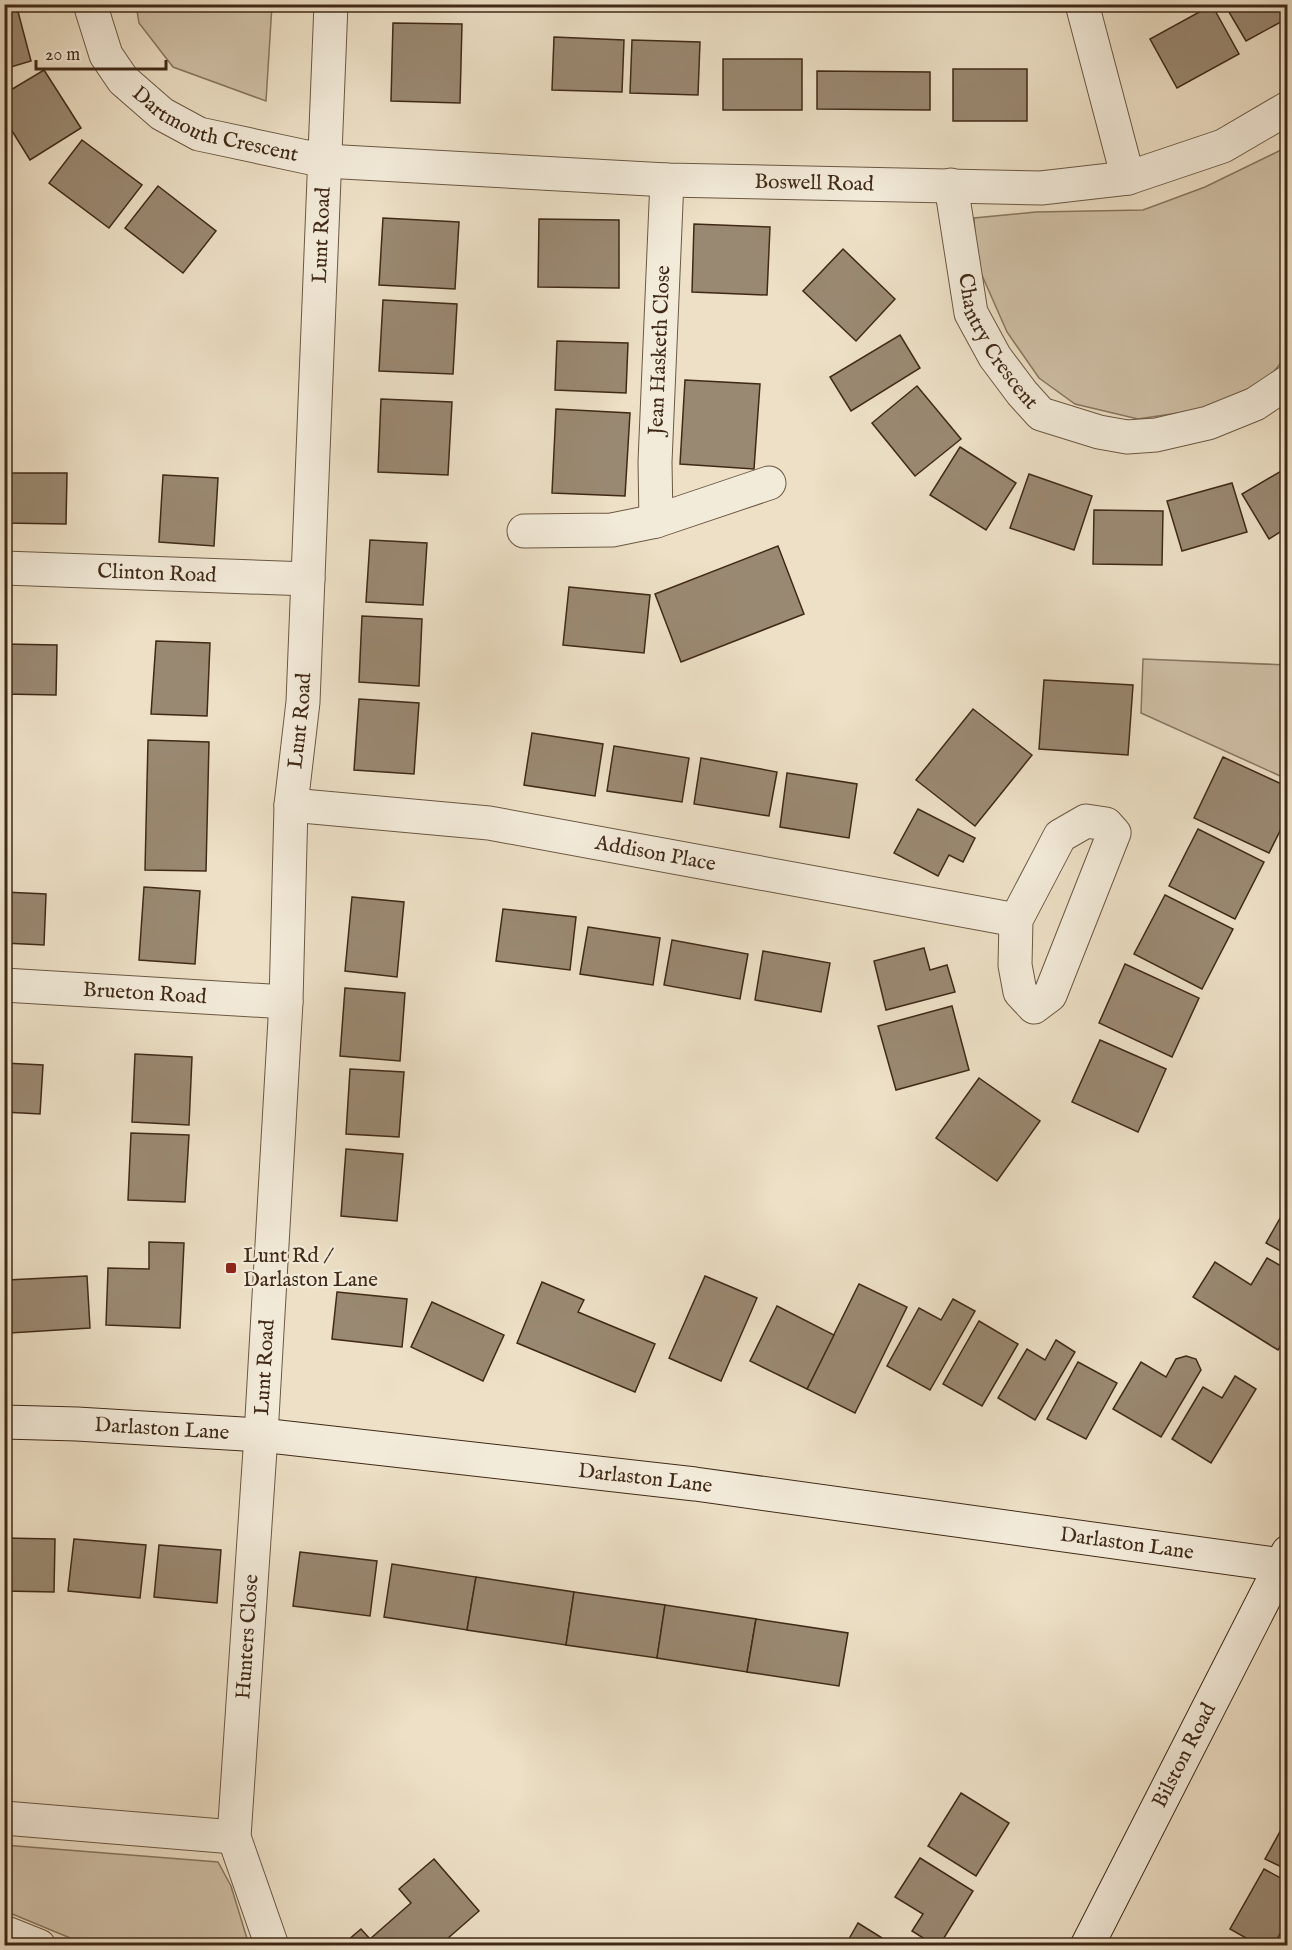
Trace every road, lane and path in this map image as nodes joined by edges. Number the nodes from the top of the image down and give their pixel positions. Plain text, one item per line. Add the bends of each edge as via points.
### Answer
1 (90, 4) edge
2 (331, 4) edge
3 (1082, 4) edge
4 (1287, 108) edge
5 (325, 161) junction
6 (1128, 178) junction
7 (667, 180) junction
8 (951, 185) junction
9 (1287, 382) edge
10 (769, 483) dead end
11 (656, 521) junction
12 (524, 531) dead end
13 (4, 568) edge
14 (308, 579) junction
15 (291, 805) junction
16 (1016, 920) junction
17 (4, 985) edge
18 (286, 1002) junction
19 (4, 1422) edge
20 (261, 1435) junction
21 (1284, 1558) edge
22 (4, 1818) edge
23 (234, 1837) junction
24 (4, 1932) edge
25 (39, 1946) edge
26 (272, 1946) edge
27 (1087, 1946) edge

1 - 5 street, Dartmouth Crescent via 106,55 123,80 162,114 200,134
2 - 5 street, Lunt Road
3 - 6 street
4 - 6 street, Boswell Road via 1223,146
5 - 7 street, Boswell Road
5 - 14 street, Lunt Road
6 - 8 street, Boswell Road via 1041,188
7 - 8 street, Boswell Road
7 - 11 street, Jean Hasketh Close
8 - 9 street, Chantry Crescent via 971,314 995,357 1041,414 1100,432 1156,435 1208,423 1255,404
10 - 11 street
11 - 12 street via 612,530
13 - 14 street, Clinton Road
14 - 15 street, Lunt Road via 303,702
15 - 16 street, Addison Place via 489,823
15 - 18 street, Lunt Road
16 - 16 street via 1015,966 1020,992 1034,1007 1050,995 1110,844 1114,833 1106,824 1086,821 1060,836
17 - 18 street, Brueton Road
18 - 20 street, Lunt Road
19 - 20 street, Darlaston Lane
20 - 21 street, Darlaston Lane via 695,1484
20 - 23 street, Hunters Close
21 - 27 street, Bilston Road
22 - 23 street
23 - 26 street, Hunters Close
24 - 25 street

